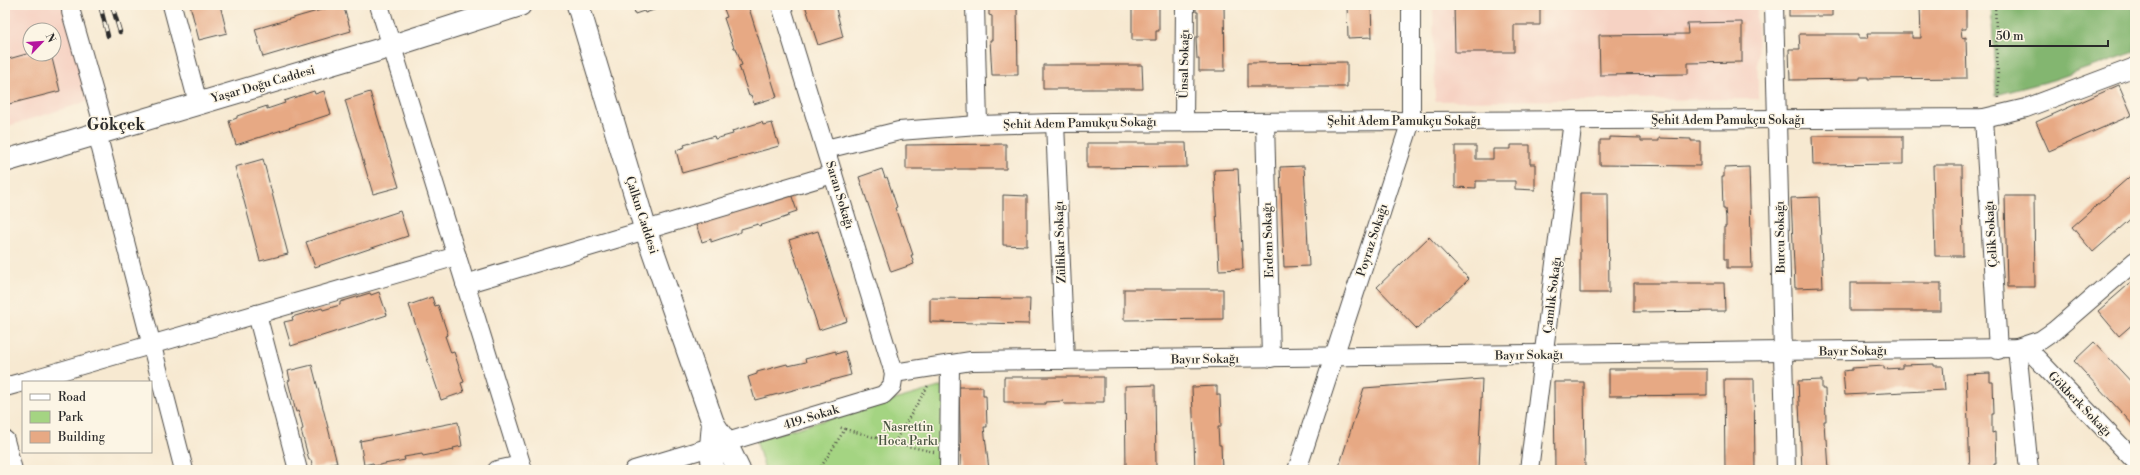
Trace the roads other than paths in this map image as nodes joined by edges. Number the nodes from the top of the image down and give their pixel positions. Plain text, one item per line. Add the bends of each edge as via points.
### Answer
1 (172, 5) edge
2 (379, 5) edge
3 (520, 5) edge
4 (578, 5) edge
5 (781, 5) edge
6 (975, 5) edge
7 (1185, 5) edge
8 (1411, 5) edge
9 (1774, 5) edge
10 (71, 12) dead end
11 (392, 46) junction
12 (2135, 67) edge
13 (198, 104) junction
14 (1992, 117) junction
15 (1778, 119) junction
16 (1573, 120) junction
17 (1411, 121) junction
18 (1184, 122) junction
19 (1265, 122) junction
20 (1055, 123) junction
21 (978, 125) junction
22 (101, 132) junction
23 (826, 149) junction
24 (5, 161) edge
25 (833, 174) junction
26 (646, 231) junction
27 (457, 256) junction
28 (2135, 261) edge
29 (465, 284) junction
30 (257, 314) junction
31 (151, 345) junction
32 (2021, 347) junction
33 (1998, 350) junction
34 (1783, 352) junction
35 (1544, 355) junction
36 (1334, 357) junction
37 (1272, 358) junction
38 (1065, 360) junction
39 (950, 364) junction
40 (893, 380) junction
41 (26, 381) edge
42 (22, 382) edge
43 (5, 387) edge
44 (5, 440) edge
45 (719, 445) junction
46 (2135, 461) edge
47 (949, 463) edge
48 (522, 467) edge
49 (13, 470) edge
50 (184, 470) edge
51 (298, 470) edge
52 (497, 470) edge
53 (634, 470) edge
54 (713, 470) edge
55 (739, 470) edge
56 (1297, 470) edge
57 (1529, 470) edge
58 (1786, 470) edge
59 (2029, 470) edge

1 - 13 street
2 - 11 street
3 - 11 street, Yaşar Doğu Caddesi
4 - 26 street, Çalkın Caddesi
5 - 23 street, Saran Sokağı
6 - 21 street
7 - 18 street, Ünsal Sokağı
8 - 17 street, Poyraz Sokağı
9 - 15 street, Burcu Sokağı
10 - 22 street
11 - 13 street, Yaşar Doğu Caddesi
11 - 27 street
12 - 14 street, Şehit Adem Pamukçu Sokağı via 2026,108
13 - 22 street, Yaşar Doğu Caddesi
14 - 15 street, Şehit Adem Pamukçu Sokağı
14 - 33 street, Çelik Sokağı
15 - 16 street, Şehit Adem Pamukçu Sokağı
15 - 34 street, Burcu Sokağı
16 - 17 street, Şehit Adem Pamukçu Sokağı
16 - 35 street, Çamlık Sokağı
17 - 19 street, Şehit Adem Pamukçu Sokağı
17 - 36 street, Poyraz Sokağı
18 - 19 street, Şehit Adem Pamukçu Sokağı
18 - 20 street, Şehit Adem Pamukçu Sokağı
19 - 37 street, Erdem Sokağı
20 - 21 street, Şehit Adem Pamukçu Sokağı
20 - 38 street, Zülfikar Sokağı
21 - 23 street, Şehit Adem Pamukçu Sokağı via 899,131
22 - 24 street, Yaşar Doğu Caddesi
22 - 31 street
23 - 25 street, Saran Sokağı
25 - 26 street
25 - 40 street, Saran Sokağı
26 - 29 street
26 - 45 street, Çalkın Caddesi
27 - 29 street
27 - 30 street
28 - 32 street, Bayır Sokağı via 2054,331 2041,340
29 - 48 street
30 - 31 street
30 - 51 street
31 - 41 street
31 - 50 street
32 - 33 street, Bayır Sokağı
32 - 46 street, Gökberk Sokağı
32 - 59 street
33 - 34 street, Bayır Sokağı
34 - 35 street, Bayır Sokağı
34 - 58 street, Burcu Sokağı
35 - 36 street, Bayır Sokağı
35 - 57 street, Çamlık Sokağı
36 - 37 street, Bayır Sokağı
36 - 56 street, Poyraz Sokağı
37 - 38 street, Bayır Sokağı
38 - 39 street, Bayır Sokağı via 971,361
39 - 40 street, Bayır Sokağı via 930,367
39 - 47 street
40 - 45 street, 419. Sokak via 883,395
42 - 43 street
44 - 49 street
45 - 53 street, 419. Sokak
45 - 54 street, Çalkın Caddesi
45 - 55 street
48 - 52 street

